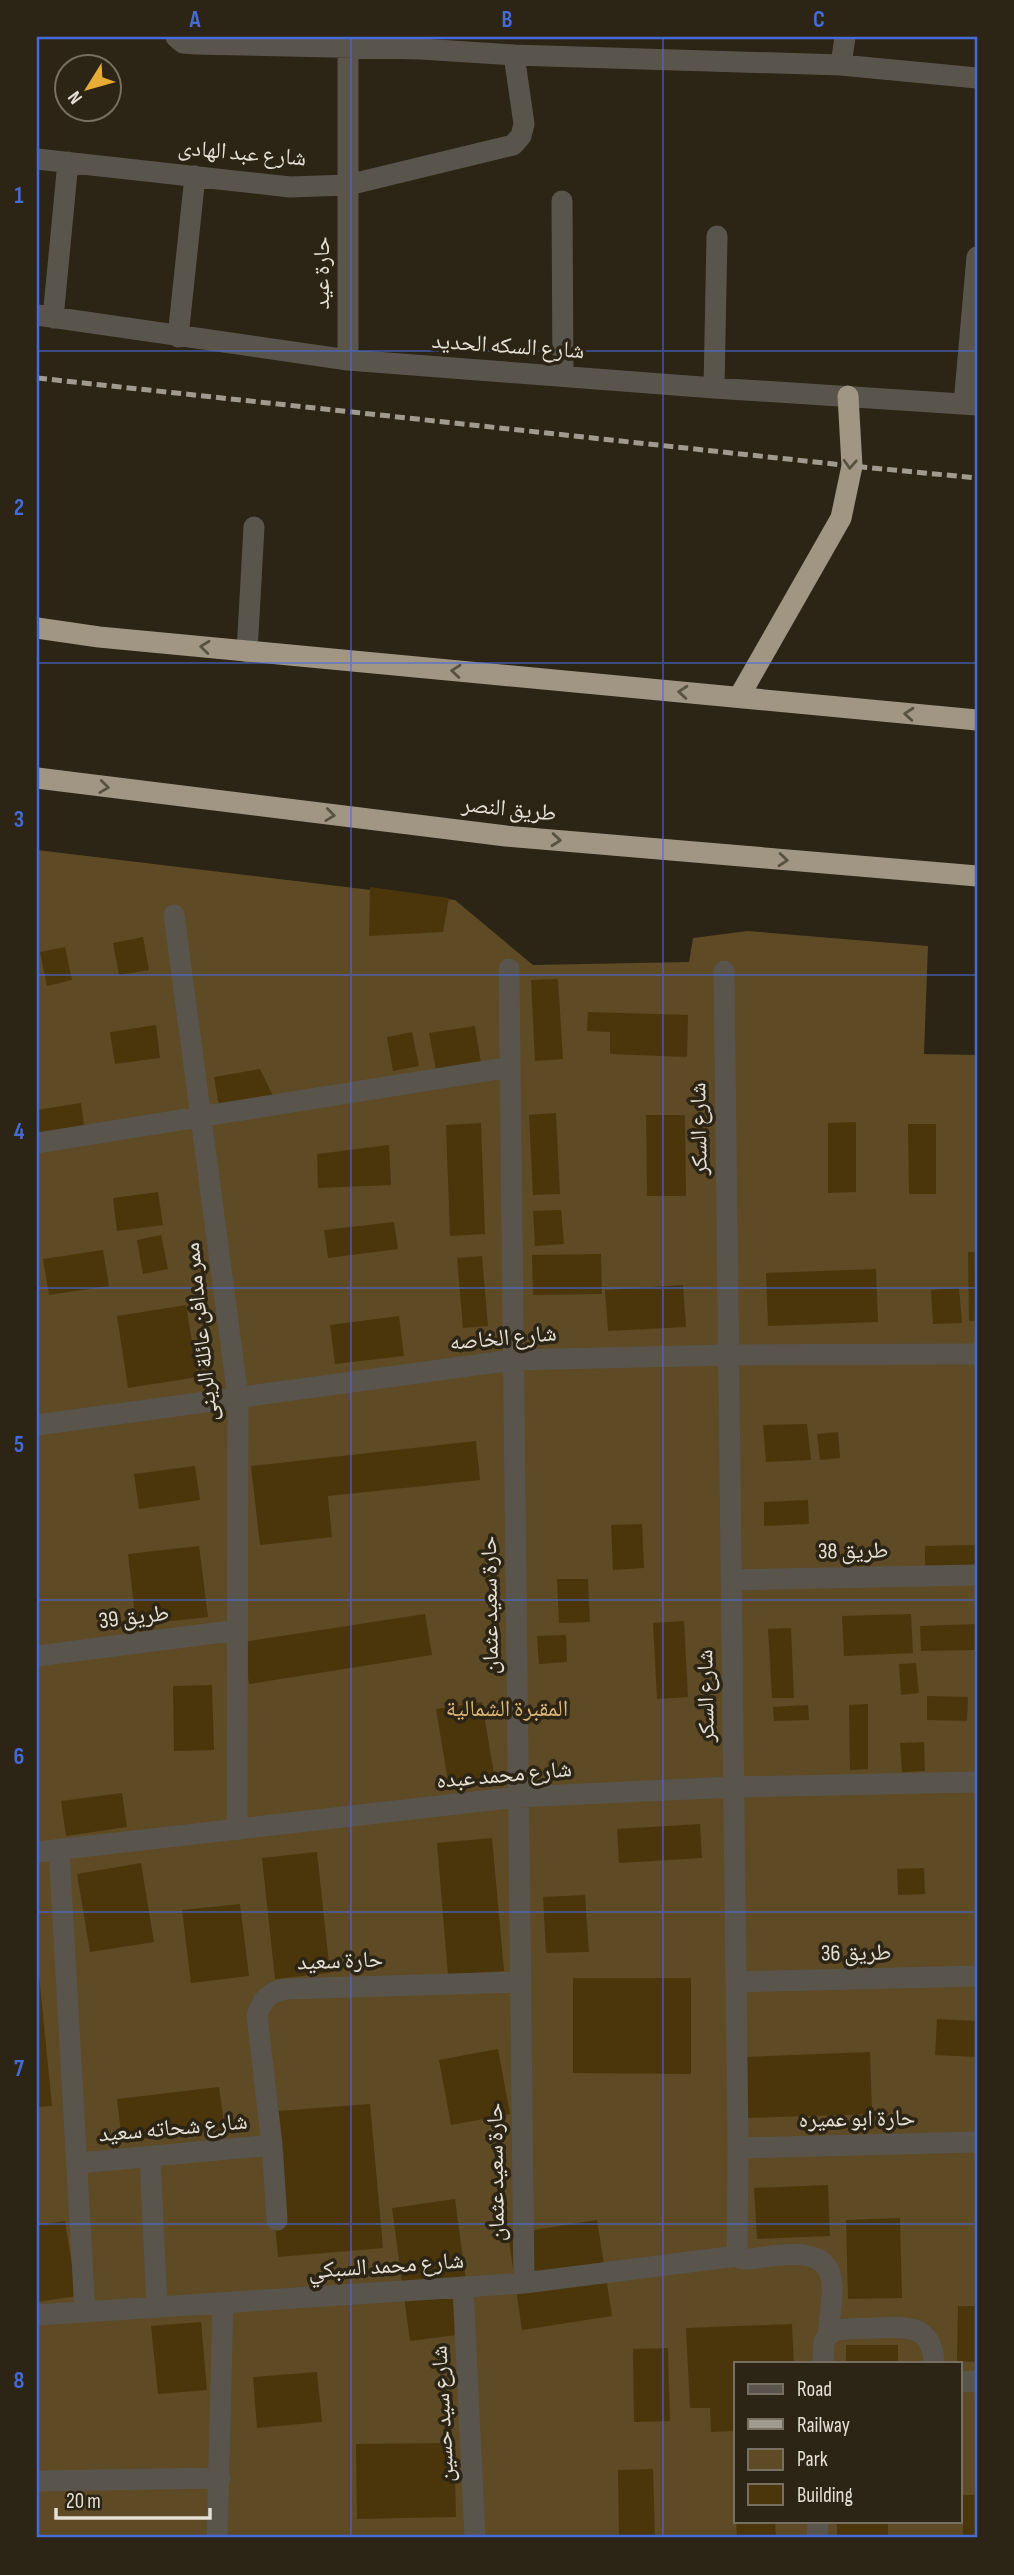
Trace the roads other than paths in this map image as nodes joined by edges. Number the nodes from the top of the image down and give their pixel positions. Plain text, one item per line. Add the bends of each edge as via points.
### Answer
1 (176, 37) edge
2 (845, 37) edge
3 (421, 43) edge
4 (348, 47) junction
5 (514, 55) junction
6 (841, 65) junction
7 (977, 78) edge
8 (37, 159) edge
9 (68, 162) junction
10 (195, 176) junction
11 (348, 185) junction
12 (562, 201) dead end
13 (717, 236) dead end
14 (977, 257) edge
15 (45, 316) edge
16 (178, 337) junction
17 (348, 360) junction
18 (563, 376) junction
19 (714, 388) junction
20 (848, 396) junction
21 (970, 405) edge
22 (254, 527) dead end
23 (37, 628) edge
24 (247, 652) junction
25 (738, 697) junction
26 (977, 720) edge
27 (37, 778) edge
28 (977, 876) edge
29 (174, 915) dead end
30 (509, 969) dead end
31 (724, 971) dead end
32 (510, 1067) junction
33 (202, 1116) junction
34 (37, 1143) edge
35 (977, 1354) edge
36 (728, 1355) junction
37 (513, 1360) junction
38 (238, 1397) junction
39 (37, 1425) edge
40 (977, 1575) edge
41 (731, 1580) junction
42 (238, 1630) junction
43 (37, 1656) edge
44 (977, 1782) edge
45 (733, 1787) junction
46 (519, 1797) junction
47 (237, 1830) junction
48 (59, 1850) junction
49 (37, 1852) edge
50 (977, 1976) edge
51 (519, 1982) junction
52 (736, 1982) junction
53 (977, 2142) edge
54 (272, 2146) junction
55 (738, 2148) junction
56 (150, 2157) junction
57 (79, 2164) junction
58 (277, 2220) dead end
59 (737, 2256) junction
60 (524, 2283) junction
61 (463, 2287) junction
62 (223, 2303) junction
63 (157, 2308) junction
64 (85, 2312) junction
65 (37, 2315) edge
66 (828, 2335) junction
67 (823, 2362) edge
68 (934, 2362) edge
69 (220, 2478) junction
70 (37, 2481) edge
71 (217, 2538) edge
72 (475, 2538) edge

1 - 4 street via 195,44
2 - 6 street
3 - 4 street
3 - 5 street
4 - 11 street, حارة عيد
5 - 6 street
5 - 11 street, شارع عبد الهادى via 524,124 513,145
6 - 7 street
8 - 9 street, شارع عبد الهادى
9 - 10 street, شارع عبد الهادى
9 - 15 street
10 - 11 street, شارع عبد الهادى via 290,187
10 - 16 street
11 - 17 street, حارة عيد
12 - 18 street
13 - 19 street
14 - 21 street
15 - 16 street, شارع السكه الحديد
16 - 17 street, شارع السكه الحديد
17 - 18 street, شارع السكه الحديد
18 - 19 street, شارع السكه الحديد
19 - 20 street, شارع السكه الحديد
20 - 21 street, شارع السكه الحديد
20 -> 25 highway via 852,466 841,518
22 - 24 street
24 -> 23 highway
25 -> 24 highway
26 -> 25 highway
27 -> 28 highway, طريق النصر via 506,836
29 - 33 street, ممر مدافن عائلة الرينى
30 - 32 street, حارة سعيد عثمان
31 - 36 street, شارع السكر
32 - 33 street
32 - 37 street, حارة سعيد عثمان
33 - 34 street
33 - 38 street, ممر مدافن عائلة الرينى
35 - 36 street, شارع الخاصه
36 - 37 street, شارع الخاصه
36 - 41 street, شارع السكر
37 - 38 street, شارع الخاصه
37 - 46 street, حارة سعيد عثمان
38 - 39 street, شارع الخاصه
38 - 42 street, ممر مدافن عائلة الرينى
40 - 41 street, طريق 38
41 - 45 street, شارع السكر
42 - 43 street, طريق 39
42 - 47 street, ممر مدافن عائلة الرينى
44 - 45 street, شارع محمد عبده
45 - 46 street, شارع محمد عبده
45 - 52 street, شارع السكر
46 - 47 street, شارع محمد عبده
46 - 51 street, حارة سعيد عثمان
47 - 48 street, شارع محمد عبده
48 - 49 street, شارع محمد عبده
48 - 57 street
50 - 52 street, طريق 36
51 - 54 street, حارة سعيد via 276,1990 260,2005 257,2016
51 - 60 street, حارة سعيد عثمان
52 - 55 street, شارع السكر
53 - 55 street, حارة ابو عميره
54 - 56 street, شارع شحاته سعيد
54 - 58 street, حارة سعيد
55 - 59 street, شارع السكر
56 - 57 street, شارع شحاته سعيد
56 - 63 street
57 - 64 street
59 - 60 street, شارع محمد السبكي
59 - 66 street via 802,2254 816,2258 832,2283
60 - 61 street, شارع محمد السبكي
61 - 62 street, شارع محمد السبكي
61 - 72 street, شارع سيد حسين
62 - 63 street, شارع محمد السبكي
62 - 69 street
63 - 64 street, شارع محمد السبكي
64 - 65 street, شارع محمد السبكي
66 - 67 street
66 - 68 street via 838,2330 910,2326 928,2340
69 - 70 street
69 - 71 street

